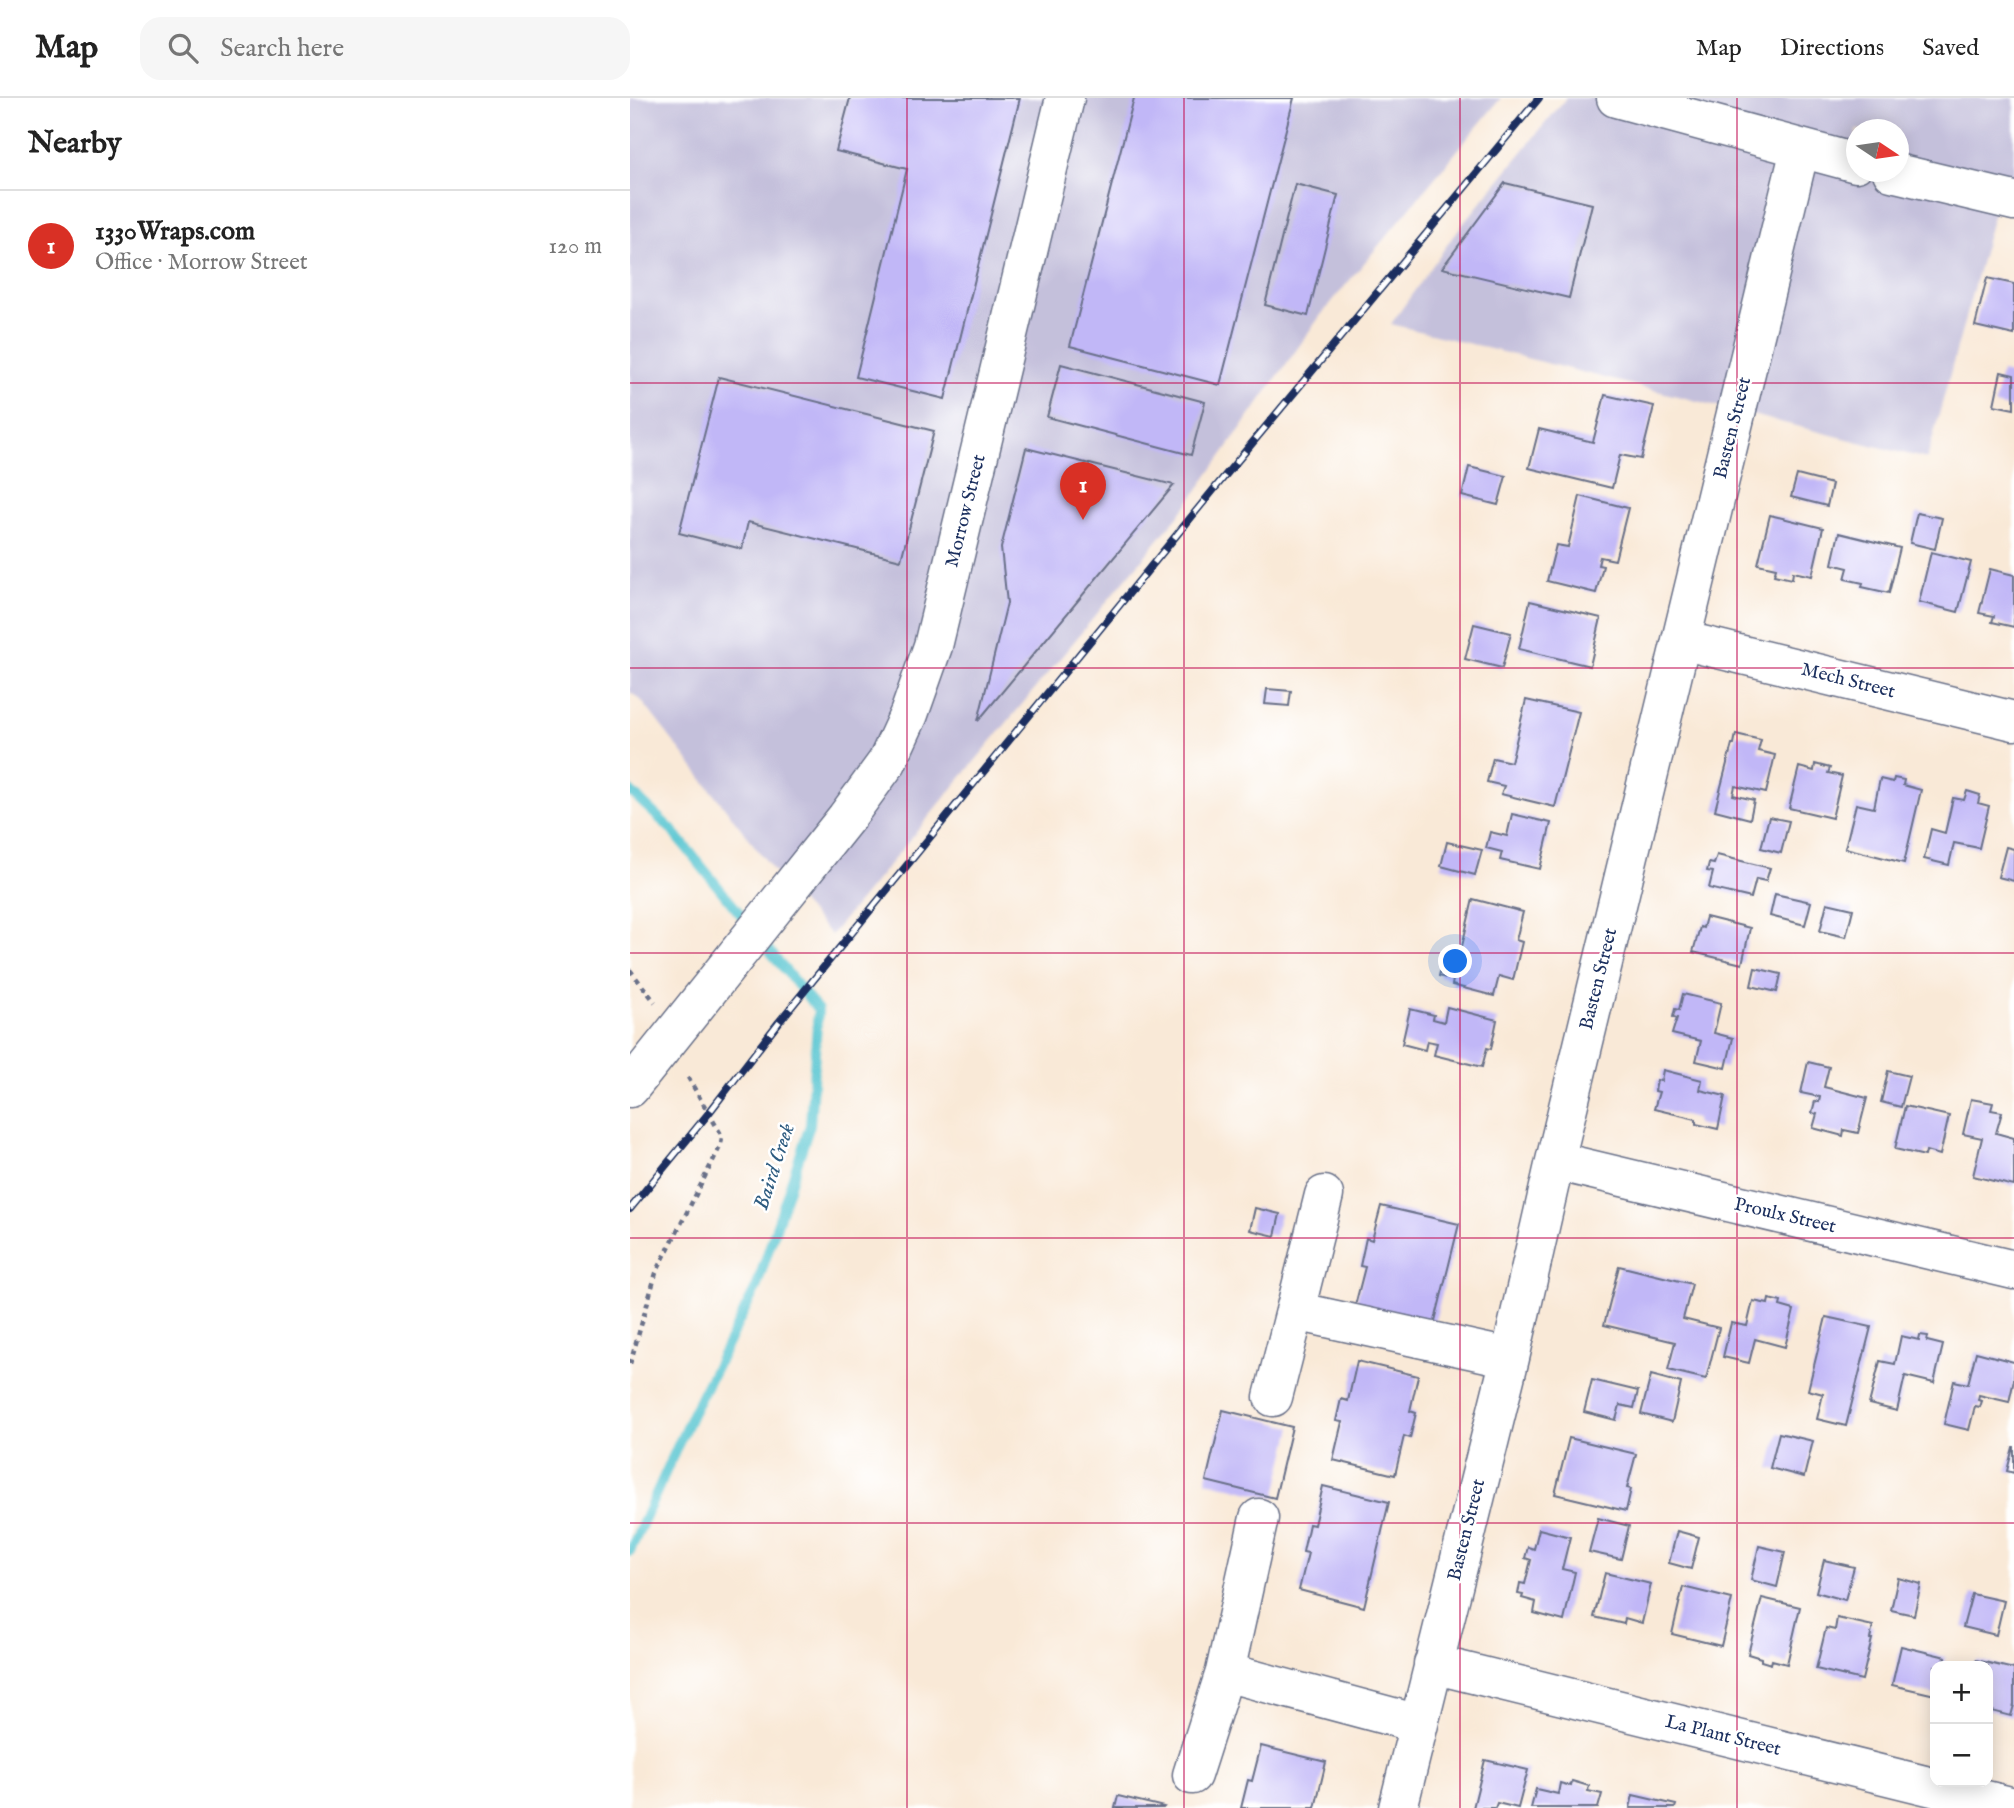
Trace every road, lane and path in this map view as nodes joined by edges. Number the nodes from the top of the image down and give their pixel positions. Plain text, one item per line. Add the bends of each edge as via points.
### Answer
1 (1065, 98) edge
2 (1616, 98) edge
3 (1800, 149) junction
4 (1846, 160) edge
5 (1909, 176) edge
6 (2014, 201) edge
7 (1681, 640) junction
8 (2014, 721) edge
9 (630, 970) edge
10 (674, 1035) junction
11 (632, 1083) edge
12 (1555, 1161) junction
13 (1324, 1195) dead end
14 (2014, 1270) edge
15 (1295, 1311) junction
16 (1510, 1358) junction
17 (630, 1364) edge
18 (1273, 1397) dead end
19 (1259, 1518) dead end
20 (1433, 1664) junction
21 (1225, 1672) junction
22 (1419, 1724) junction
23 (1192, 1775) dead end
24 (2014, 1807) edge
25 (1398, 1808) edge

1 - 10 street, Morrow Street via 933,646 909,714 887,762
2 - 3 street
3 - 4 street
3 - 7 street, Basten Street
5 - 6 street
7 - 8 street, Mech Street
7 - 12 street, Basten Street
9 - 10 path via 651,994
10 - 11 street
10 - 17 path via 682,1069 722,1136 721,1145 656,1273
12 - 14 street, Proulx Street
12 - 16 street, Basten Street
13 - 15 street
15 - 16 street
15 - 18 street
16 - 20 street, Basten Street
19 - 21 street
20 - 22 street, Basten Street
20 - 24 street, La Plant Street
21 - 22 street
21 - 23 street
22 - 25 street, Basten Street

